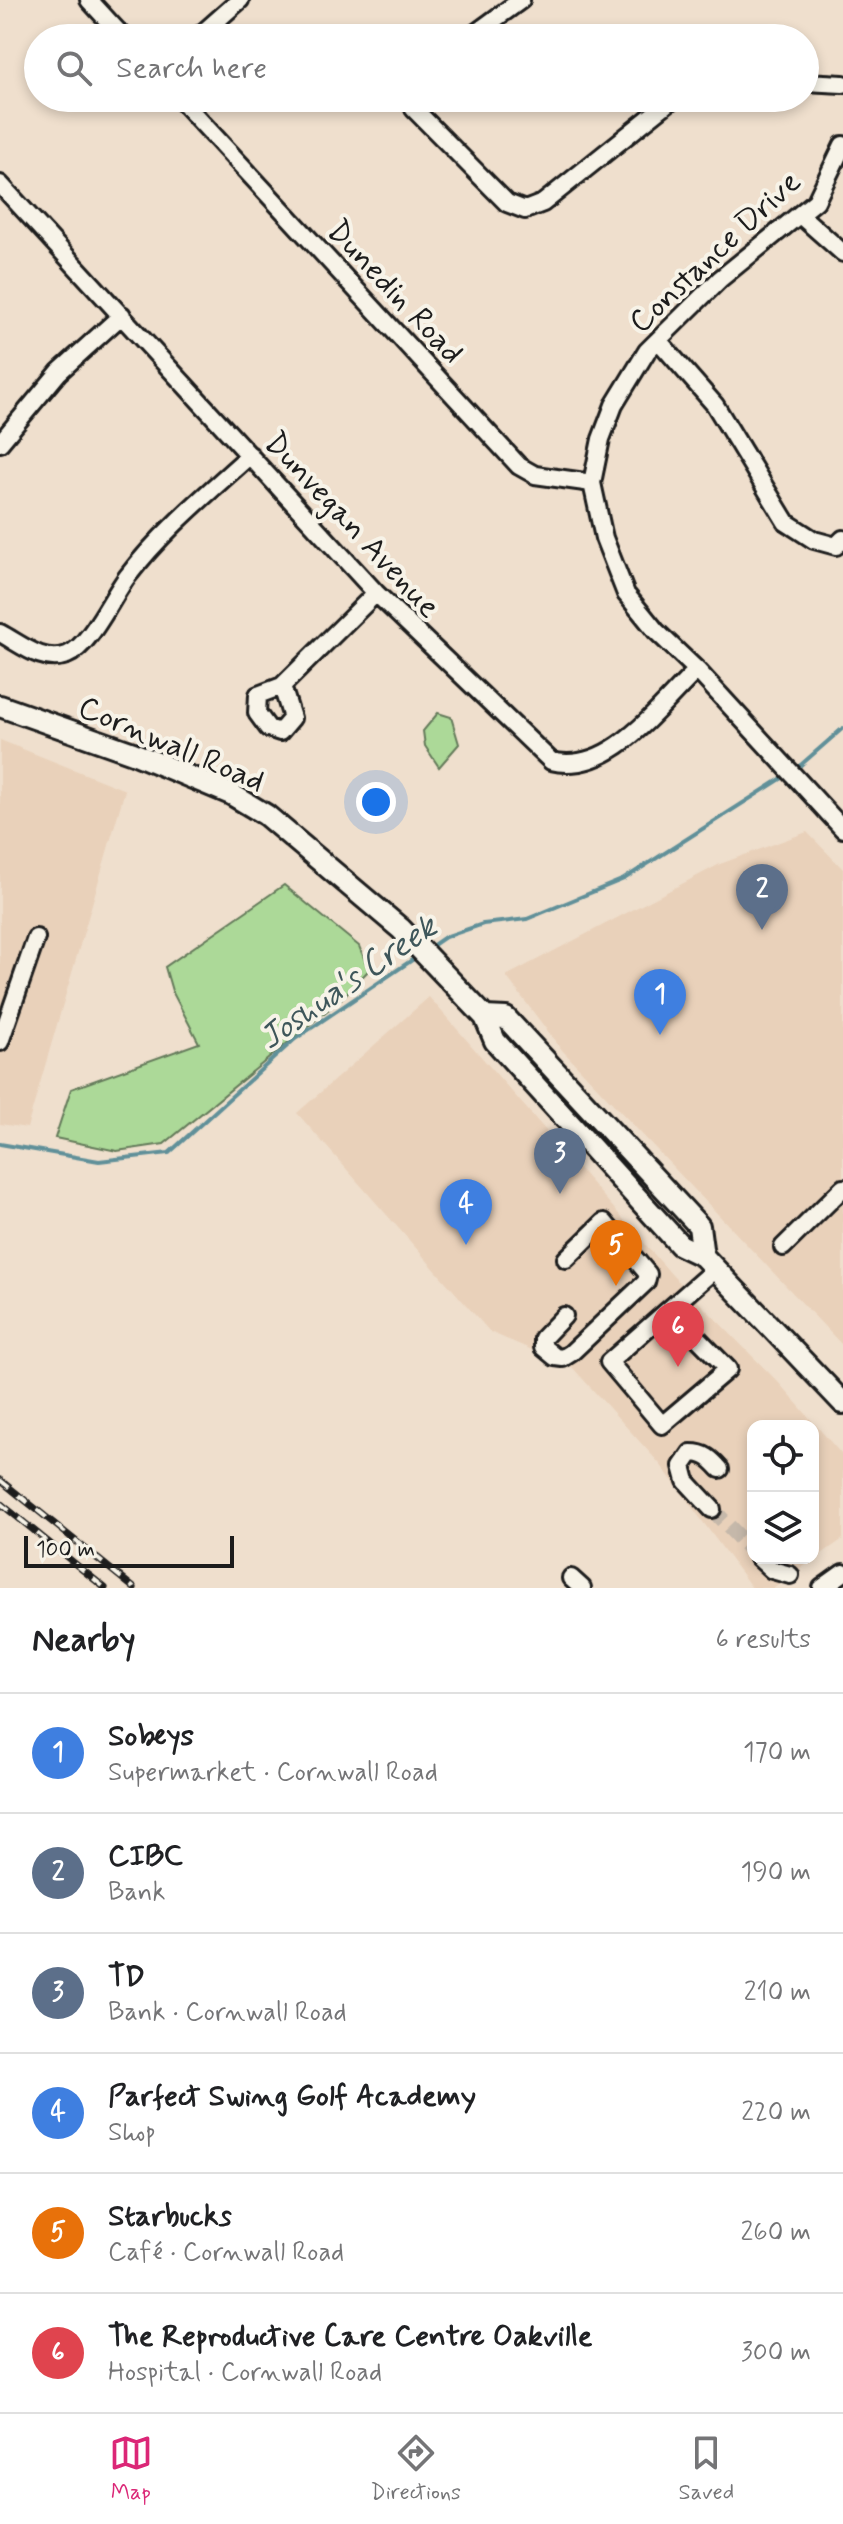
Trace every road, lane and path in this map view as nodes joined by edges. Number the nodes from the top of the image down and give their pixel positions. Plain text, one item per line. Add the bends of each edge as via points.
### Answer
1 (89, 0) edge
2 (240, 0) edge
3 (521, 0) edge
4 (111, 24) edge
5 (213, 24) edge
6 (488, 24) edge
7 (819, 83) edge
8 (843, 84) edge
9 (192, 112) edge
10 (417, 112) edge
11 (657, 112) edge
12 (843, 145) edge
13 (0, 184) edge
14 (800, 215) junction
15 (843, 253) edge
16 (122, 315) junction
17 (658, 340) junction
18 (0, 443) edge
19 (250, 455) junction
20 (592, 483) junction
21 (843, 539) edge
22 (376, 593) junction
23 (0, 633) edge
24 (697, 670) junction
25 (282, 686) dead end
26 (0, 706) edge
27 (843, 829) edge
28 (36, 938) dead end
29 (0, 1042) edge
30 (843, 1188) edge
31 (783, 1247) dead end
32 (566, 1259) dead end
33 (709, 1262) junction
34 (671, 1311) junction
35 (564, 1316) dead end
36 (843, 1403) edge
37 (720, 1469) dead end
38 (712, 1509) tunnel mouth
39 (766, 1564) edge
40 (843, 1573) edge
41 (790, 1575) dead end
42 (822, 1588) edge

1 - 4 street
2 - 5 street
3 - 6 street
7 - 8 street
9 - 20 street, Dunedin Road via 519,466 535,475
10 - 11 street via 507,203 525,210 543,203
12 - 14 street, Constance Drive via 816,201
13 - 16 street, Dunvegan Avenue
14 - 15 street
14 - 17 street, Constance Drive via 720,279
16 - 18 street via 59,372
16 - 19 street, Dunvegan Avenue
17 - 20 street, Constance Drive via 614,405
17 - 21 street via 715,405 786,522 814,540 836,546
19 - 22 street, Dunvegan Avenue
19 - 23 street via 163,533 71,654 46,658
20 - 24 street, Constance Drive via 626,594
22 - 24 street, Dunvegan Avenue via 539,753 565,765 609,751
22 - 25 street
24 - 27 street, Constance Drive
26 - 33 main road, Cornwall Road via 231,794 310,850 451,979 485,1017 495,1041 680,1245
28 - 29 street
30 - 31 street
32 - 35 street via 604,1222 648,1274 646,1282 563,1358 543,1347 543,1338
33 - 34 street
33 - 36 main road, Cornwall Road
34 - 34 street via 609,1362 662,1425 728,1369
37 - 38 street via 699,1453 691,1453 682,1466 686,1481
39 - 41 street
40 - 42 street

